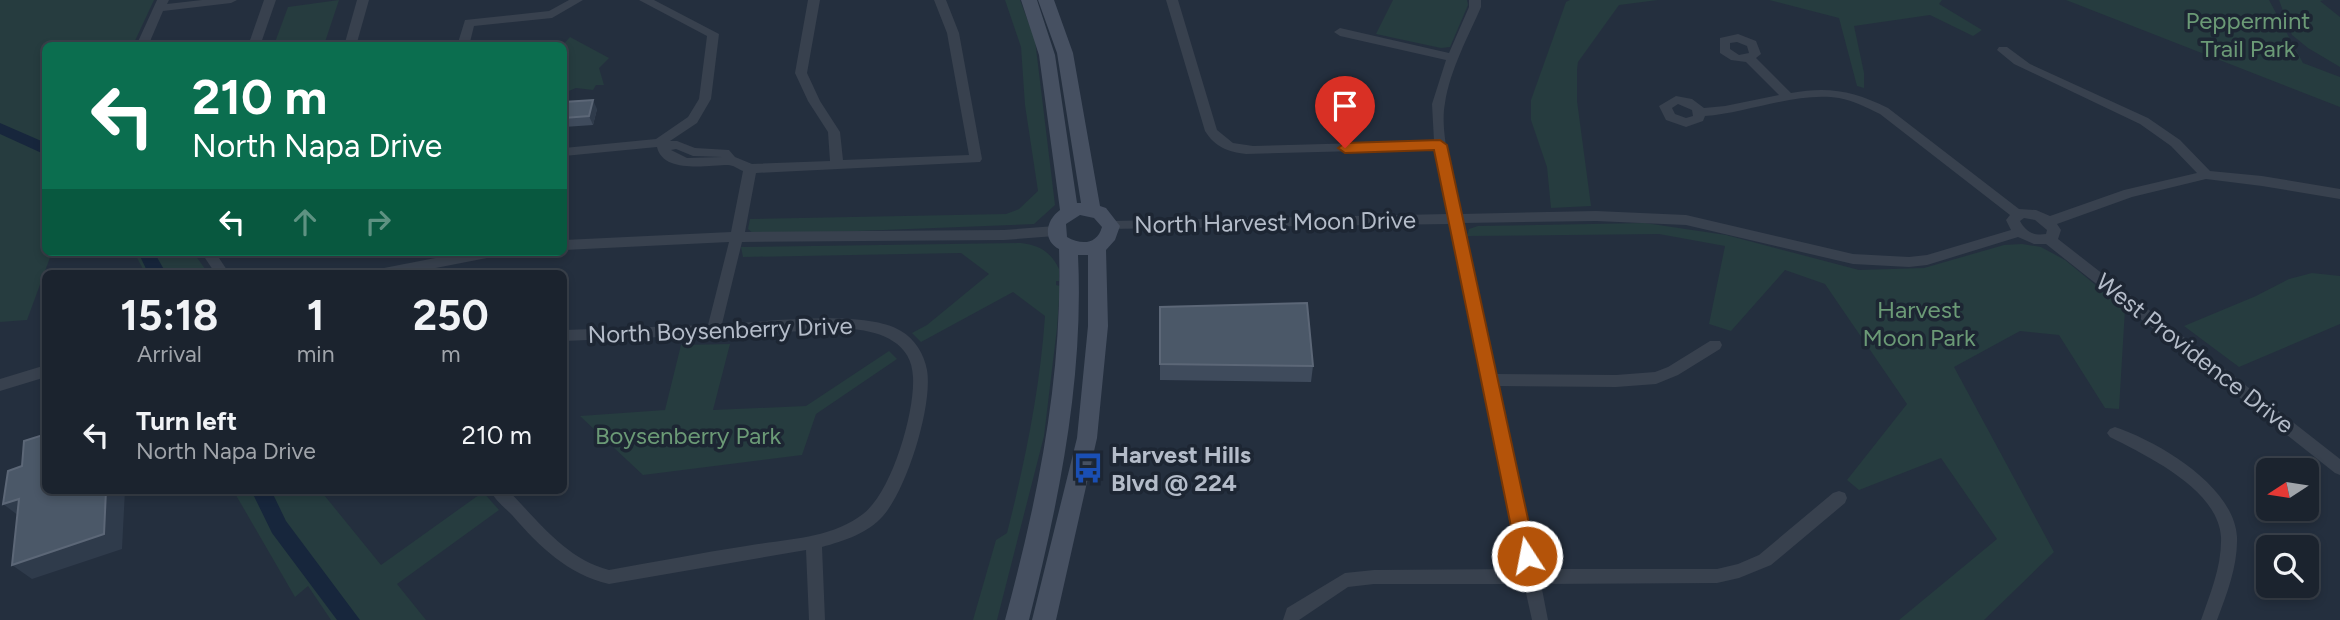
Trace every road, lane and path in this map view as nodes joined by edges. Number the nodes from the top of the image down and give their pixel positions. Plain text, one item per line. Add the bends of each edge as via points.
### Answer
1 (231, 0) edge
2 (270, 0) edge
3 (363, 0) edge
4 (577, 0) edge
5 (645, 0) edge
6 (814, 0) edge
7 (940, 0) edge
8 (1029, 0) edge
9 (1046, 0) edge
10 (1172, 0) edge
11 (1475, 0) edge
12 (164, 4) edge
13 (1340, 32) dead end
14 (144, 42) edge
15 (255, 42) edge
16 (351, 42) edge
17 (464, 42) edge
18 (2003, 50) dead end
19 (1453, 58) junction
20 (1748, 58) dead end
21 (1787, 96) junction
22 (1700, 112) dead end
23 (662, 145) junction
24 (1440, 145) junction
25 (567, 152) edge
26 (838, 166) junction
27 (750, 169) junction
28 (2206, 175) junction
29 (2340, 194) edge
30 (1091, 209) junction
31 (1069, 212) junction
32 (2017, 214) junction
33 (1457, 219) junction
34 (2049, 222) junction
35 (1111, 226) junction
36 (1055, 231) junction
37 (2019, 232) junction
38 (737, 237) junction
39 (2049, 239) junction
40 (567, 245) edge
41 (1068, 247) junction
42 (1097, 247) junction
43 (471, 256) edge
44 (399, 270) edge
45 (714, 328) junction
46 (567, 336) edge
47 (1715, 345) dead end
48 (42, 372) edge
49 (1491, 380) junction
50 (0, 386) edge
51 (2115, 433) dead end
52 (2336, 459) edge
53 (502, 494) edge
54 (1839, 498) dead end
55 (814, 541) junction
56 (1531, 576) junction
57 (2211, 619) edge
58 (817, 620) edge
59 (1017, 620) edge
60 (1044, 620) edge
61 (1291, 620) edge
62 (1540, 620) edge

1 - 12 street
2 - 15 street
3 - 16 street
4 - 17 street via 552,14 468,23
5 - 23 street via 713,34 705,99 693,120
6 - 26 street via 802,73 834,132
7 - 26 street via 953,33 975,159
8 - 31 street via 1047,55
9 - 30 street via 1065,53
10 - 24 street via 1211,131 1221,143 1244,150
11 - 19 street
12 - 14 street
13 - 19 street
18 - 28 street via 2034,71 2162,130
19 - 24 street via 1438,104
20 - 21 street
21 - 22 street via 1759,106
21 - 32 street via 1841,94 1873,104
23 - 25 street
23 - 27 street via 725,153
24 - 33 street
26 - 27 street
27 - 38 street
28 - 29 street
28 - 34 street via 2129,193
30 - 31 street
30 - 35 street via 1108,218
31 - 36 street via 1056,223
32 - 34 street via 2032,213
32 - 37 street via 2013,220
33 - 35 street, North Harvest Moon Drive
33 - 37 street, North Harvest Moon Drive via 1596,216 1686,220 1853,259 1909,262
33 - 49 street
34 - 39 street via 2054,234
35 - 42 street
36 - 38 street
36 - 41 street
37 - 39 street
38 - 40 street
38 - 45 street
39 - 52 street, West Providence Drive
41 - 42 street
41 - 59 street via 1069,319 1060,415 1037,544
42 - 60 street via 1098,326 1087,438
43 - 44 street
45 - 46 street, North Boysenberry Drive
45 - 55 street, North Boysenberry Drive via 863,324 894,333 913,348 920,374 919,398 892,491 857,527
47 - 49 street via 1656,378
48 - 50 street
49 - 56 street
51 - 57 street via 2180,469 2202,487 2227,522 2226,564
53 - 55 street via 575,566 609,577
54 - 56 street via 1765,560 1739,571 1717,576
55 - 58 street
56 - 61 street via 1346,580 1293,613
56 - 62 street

